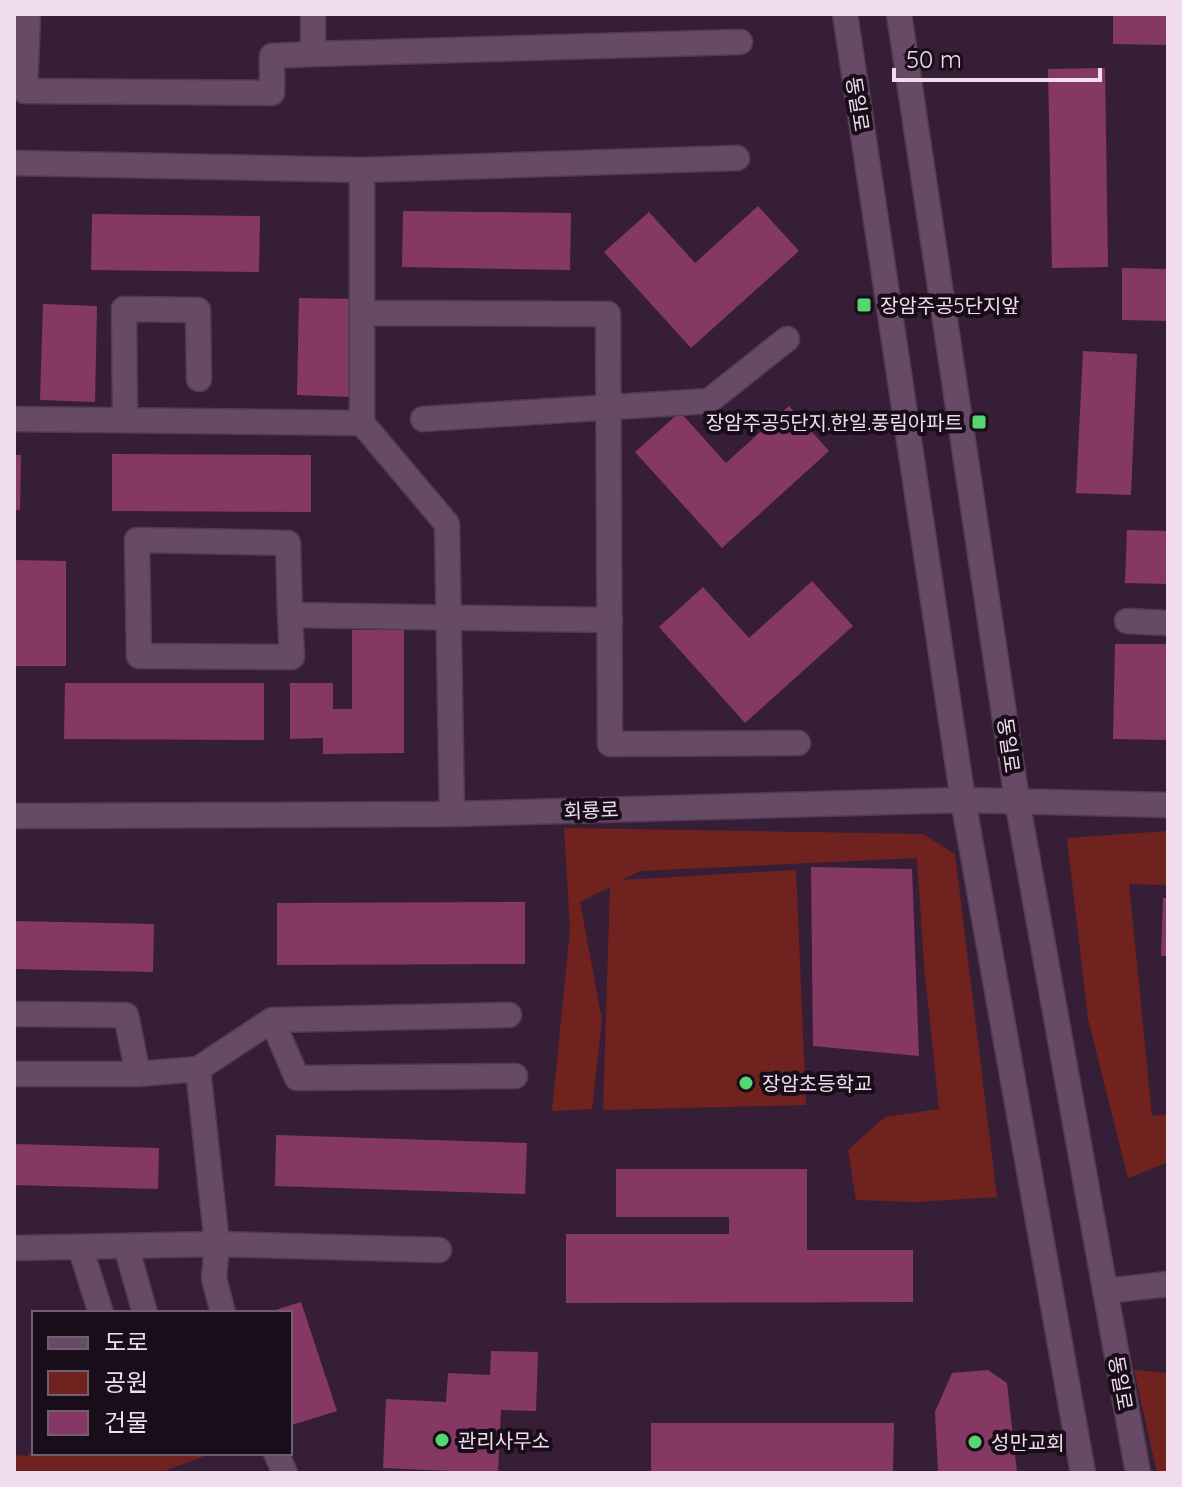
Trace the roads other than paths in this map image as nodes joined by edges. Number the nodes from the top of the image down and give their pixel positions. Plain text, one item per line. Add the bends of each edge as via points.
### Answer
1 (28, 14) edge
2 (313, 14) edge
3 (845, 14) edge
4 (899, 14) edge
5 (740, 42) dead end
6 (313, 54) junction
7 (737, 158) dead end
8 (14, 163) edge
9 (362, 170) junction
10 (362, 313) junction
11 (787, 339) dead end
12 (199, 379) dead end
13 (608, 409) junction
14 (14, 419) edge
15 (423, 419) dead end
16 (125, 420) junction
17 (362, 423) junction
18 (290, 615) junction
19 (449, 620) junction
20 (610, 620) junction
21 (1127, 621) dead end
22 (1168, 623) edge
23 (798, 743) dead end
24 (963, 800) junction
25 (1017, 800) junction
26 (1168, 805) edge
27 (452, 814) junction
28 (14, 816) edge
29 (14, 1014) edge
30 (509, 1015) dead end
31 (272, 1020) junction
32 (198, 1069) junction
33 (14, 1074) edge
34 (138, 1074) junction
35 (515, 1076) dead end
36 (217, 1244) junction
37 (126, 1246) junction
38 (80, 1247) junction
39 (14, 1248) edge
40 (439, 1250) dead end
41 (1168, 1284) edge
42 (1105, 1291) junction
43 (100, 1311) edge
44 (144, 1311) edge
45 (222, 1311) edge
46 (1083, 1473) edge
47 (1138, 1473) edge

1 - 6 street via 25,91 272,93 272,56
2 - 6 street
3 - 24 street, 동일로
4 - 25 street, 동일로
5 - 6 street
7 - 9 street
8 - 9 street
9 - 10 street
10 - 13 street via 608,314
10 - 17 street
11 - 13 street via 709,401
12 - 16 street via 198,310 124,309
13 - 15 street
13 - 20 street
14 - 16 street
16 - 17 street
17 - 19 street via 447,524
18 - 18 street via 288,543 137,540 139,656 292,657
18 - 19 street
19 - 20 street
19 - 27 street
20 - 23 street via 610,744
21 - 22 street
24 - 25 street, 회룡로
24 - 27 street, 회룡로
24 - 46 street, 동일로
25 - 26 street, 회룡로
25 - 42 street, 동일로
27 - 28 street, 회룡로
29 - 34 street via 126,1015
30 - 31 street
31 - 32 street
31 - 35 street via 297,1078
32 - 34 street
32 - 36 street
33 - 34 street
36 - 37 street
36 - 40 street
36 - 45 street via 214,1278
37 - 38 street
37 - 44 street
38 - 39 street
38 - 43 street
41 - 42 street
42 - 47 street, 동일로

